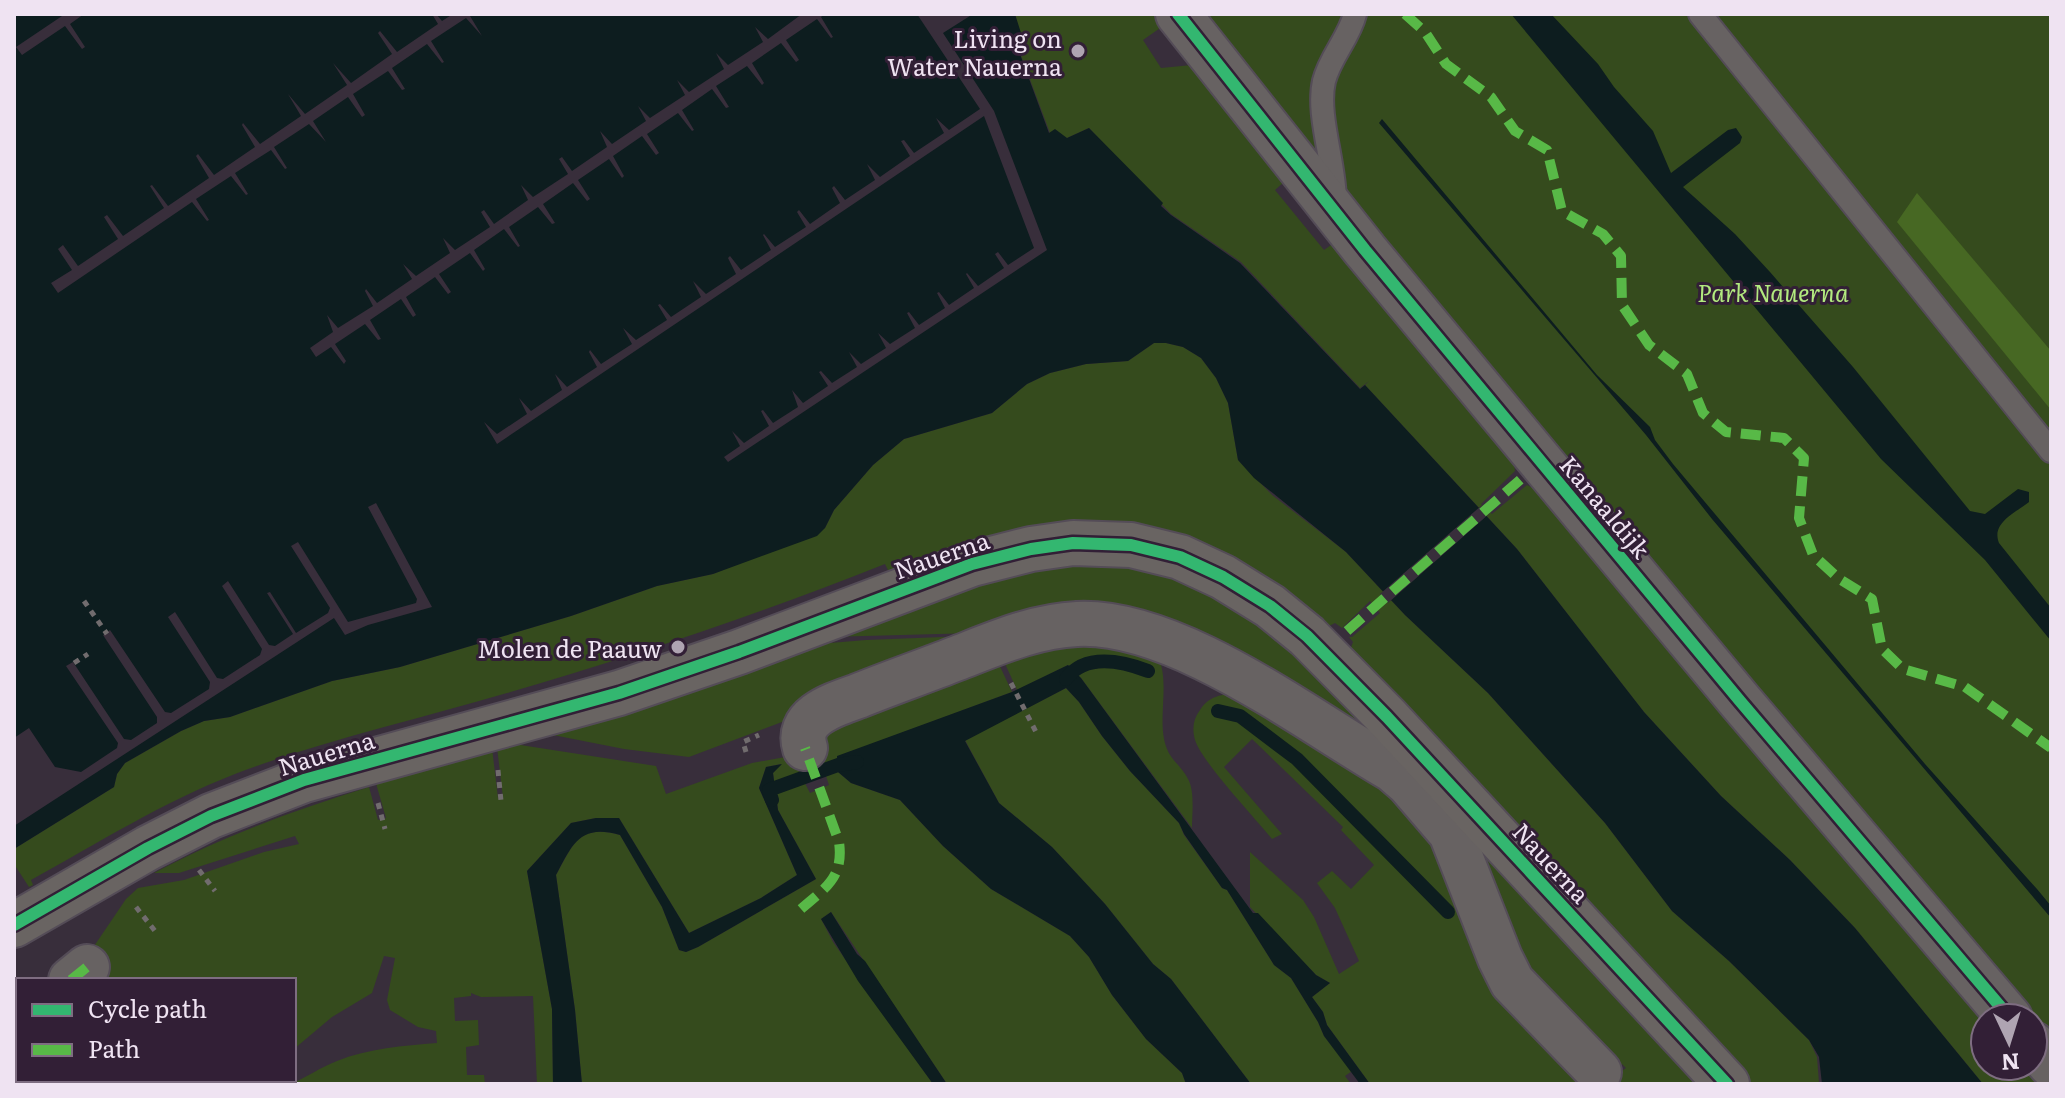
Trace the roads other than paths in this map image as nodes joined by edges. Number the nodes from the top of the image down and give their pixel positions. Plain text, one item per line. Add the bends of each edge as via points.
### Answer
1 (1178, 14) edge
2 (1355, 14) edge
3 (1700, 14) edge
4 (1335, 213) junction
5 (2051, 451) edge
6 (805, 748) dead end
7 (1436, 791) junction
8 (14, 925) edge
9 (1996, 1002) edge
10 (1599, 1072) dead end
11 (1727, 1084) edge

1 - 4 street, Kanaaldijk
2 - 4 lane via 1324,83
3 - 5 lane
4 - 9 street, Kanaaldijk
6 - 7 street, Nauerna via 801,737 809,719 842,701 1012,637 1063,625 1109,624 1149,633 1262,690
7 - 8 street, Nauerna via 1316,644 1238,586 1149,548 1073,543 972,564 643,685 304,780 211,816
7 - 10 street, Nauerna via 1512,982
7 - 11 street, Nauerna

